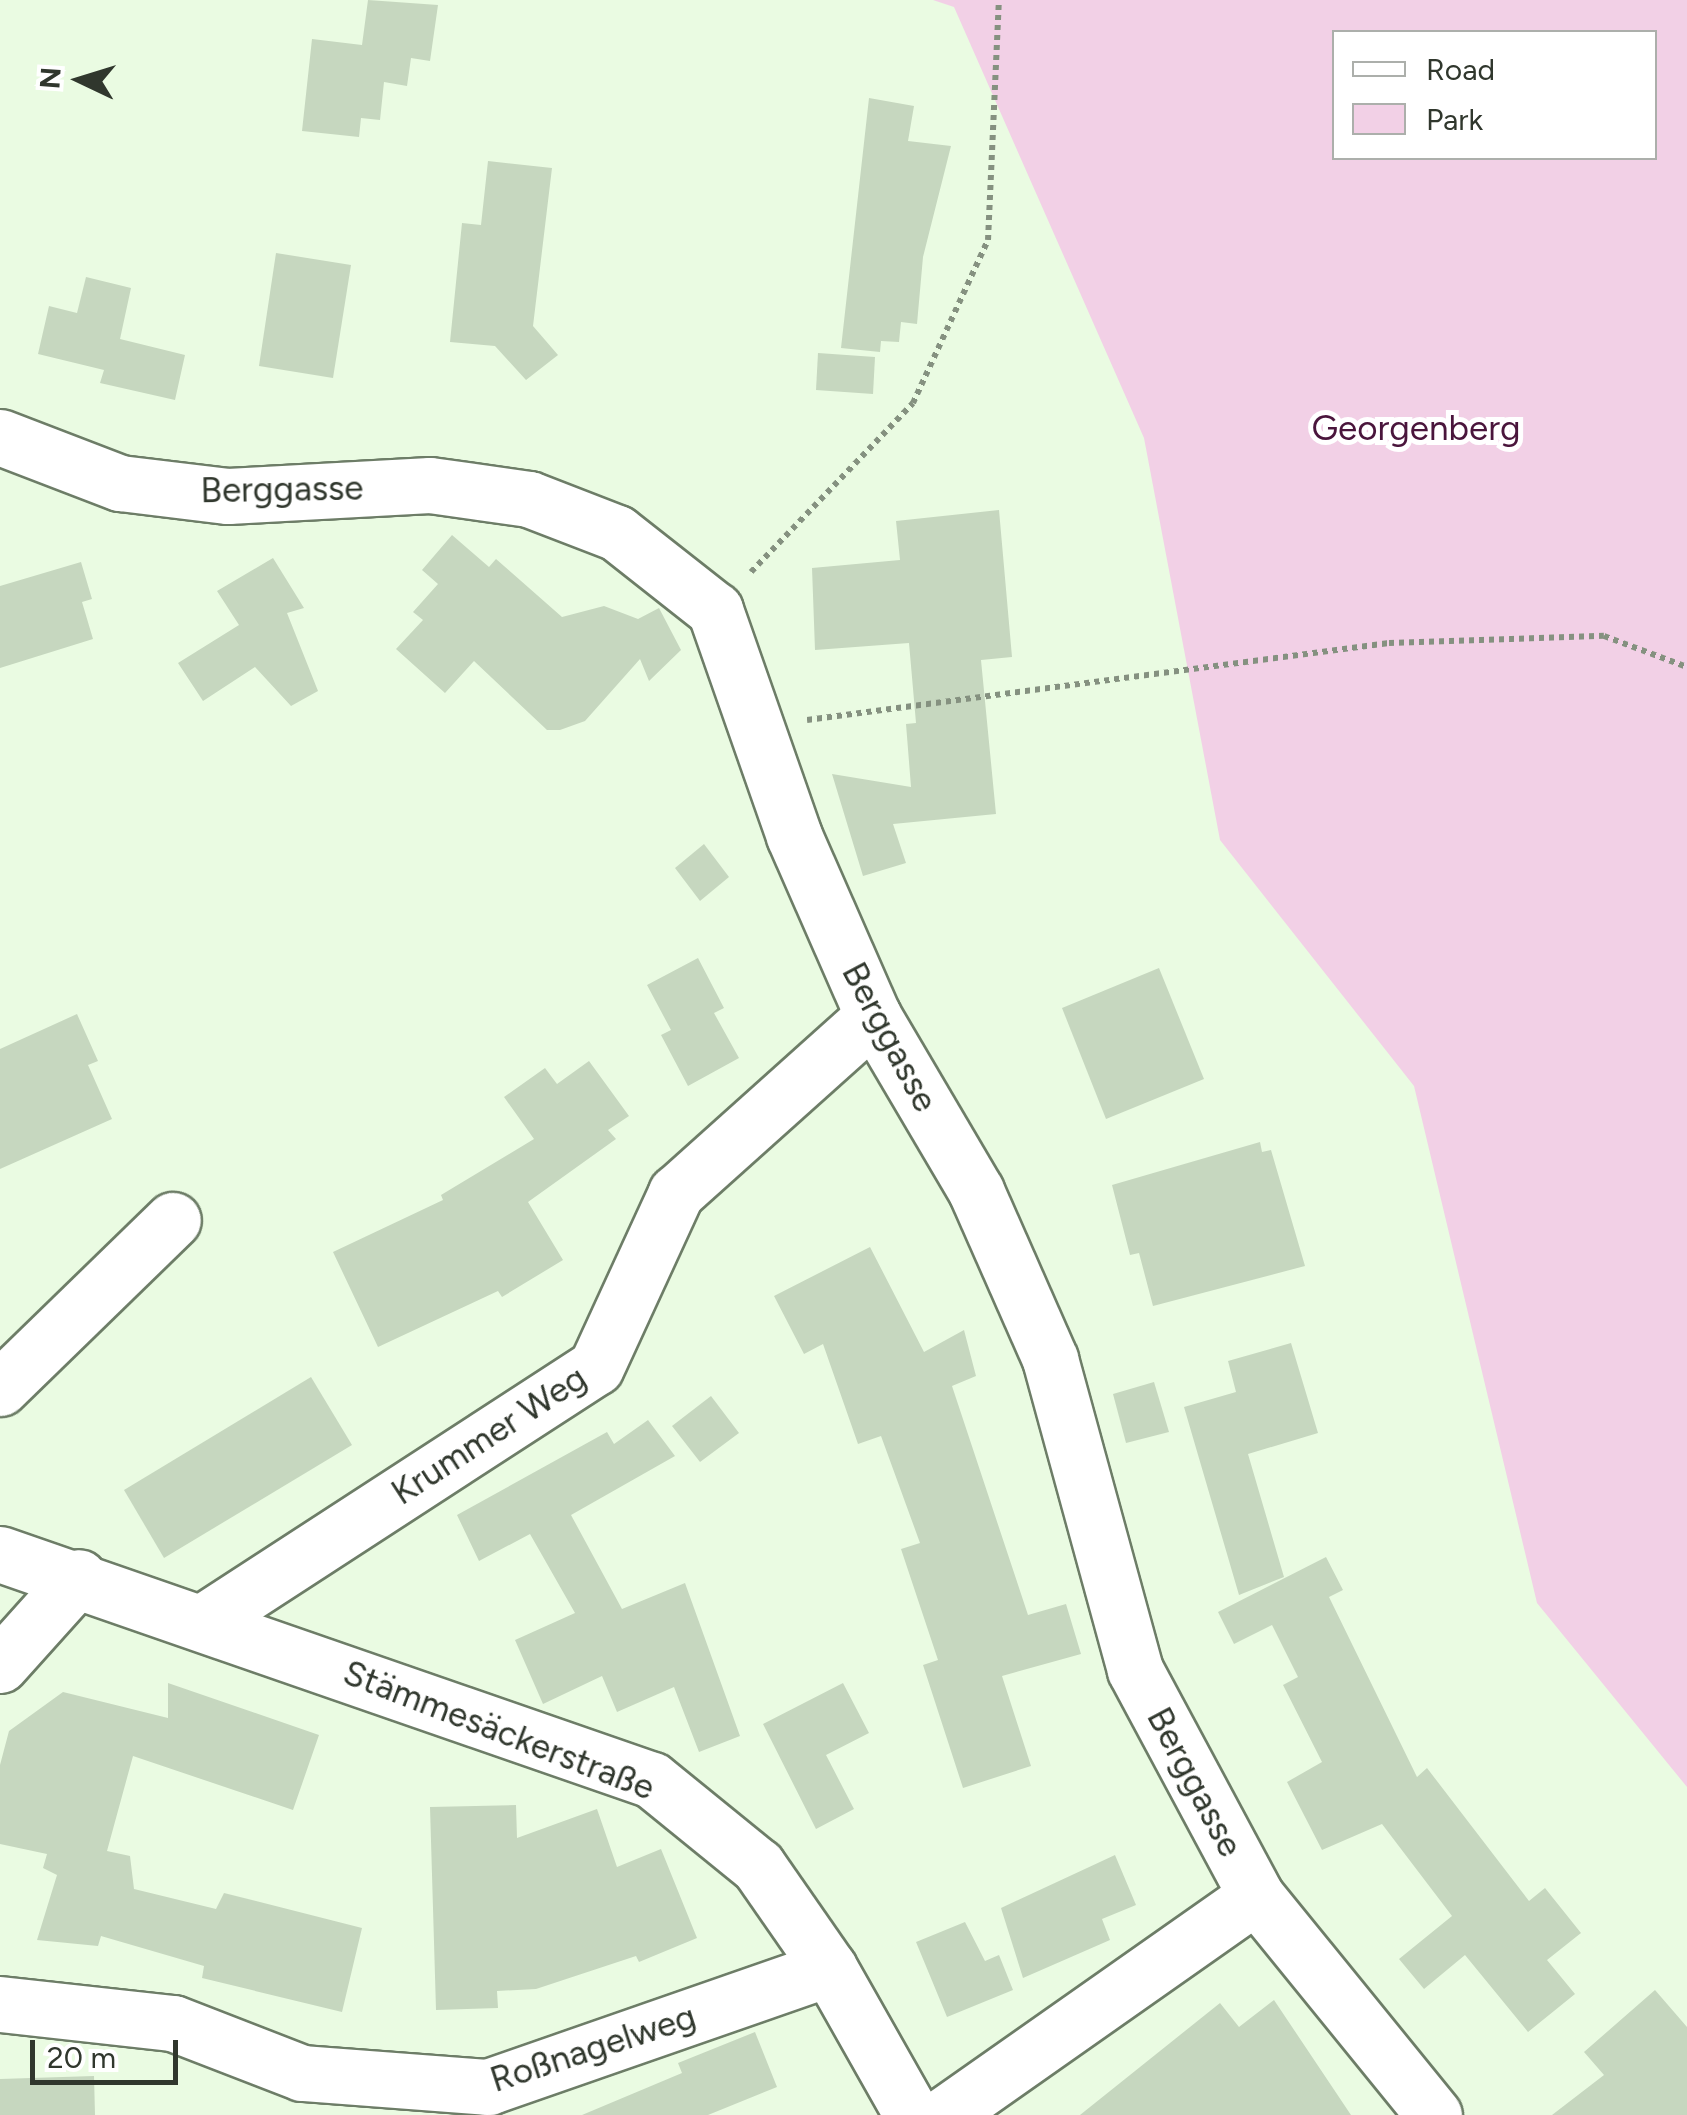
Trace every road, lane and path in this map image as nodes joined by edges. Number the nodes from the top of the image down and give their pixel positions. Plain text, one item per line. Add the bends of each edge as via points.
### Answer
1 (999, 0) edge
2 (0, 438) edge
3 (715, 610) junction
4 (1687, 667) edge
5 (756, 727) junction
6 (873, 1016) junction
7 (173, 1220) dead end
8 (0, 1388) edge
9 (0, 1554) edge
10 (80, 1577) junction
11 (203, 1622) junction
12 (0, 1665) edge
13 (1256, 1896) junction
14 (829, 1968) junction
15 (0, 2004) edge
16 (912, 2115) edge
17 (944, 2115) edge
18 (1434, 2115) edge

1 - 3 path via 988,240 913,403
2 - 3 street, Berggasse via 120,482 210,494 430,485 529,499 617,532
3 - 5 street, Berggasse
4 - 5 path via 1604,636 1388,644
5 - 6 street, Berggasse via 794,836
6 - 11 street, Krummer Weg via 676,1193 596,1367
6 - 13 street, Berggasse via 976,1191 1050,1360 1135,1670
7 - 8 street
9 - 10 street, Stämmesäckerstraße
10 - 11 street, Stämmesäckerstraße
10 - 12 street
11 - 14 street, Stämmesäckerstraße via 652,1780 758,1866
13 - 17 street
13 - 18 street, Berggasse
14 - 15 street, Roßnagelweg via 488,2087 302,2074 173,2023
14 - 16 street, Stämmesäckerstraße

